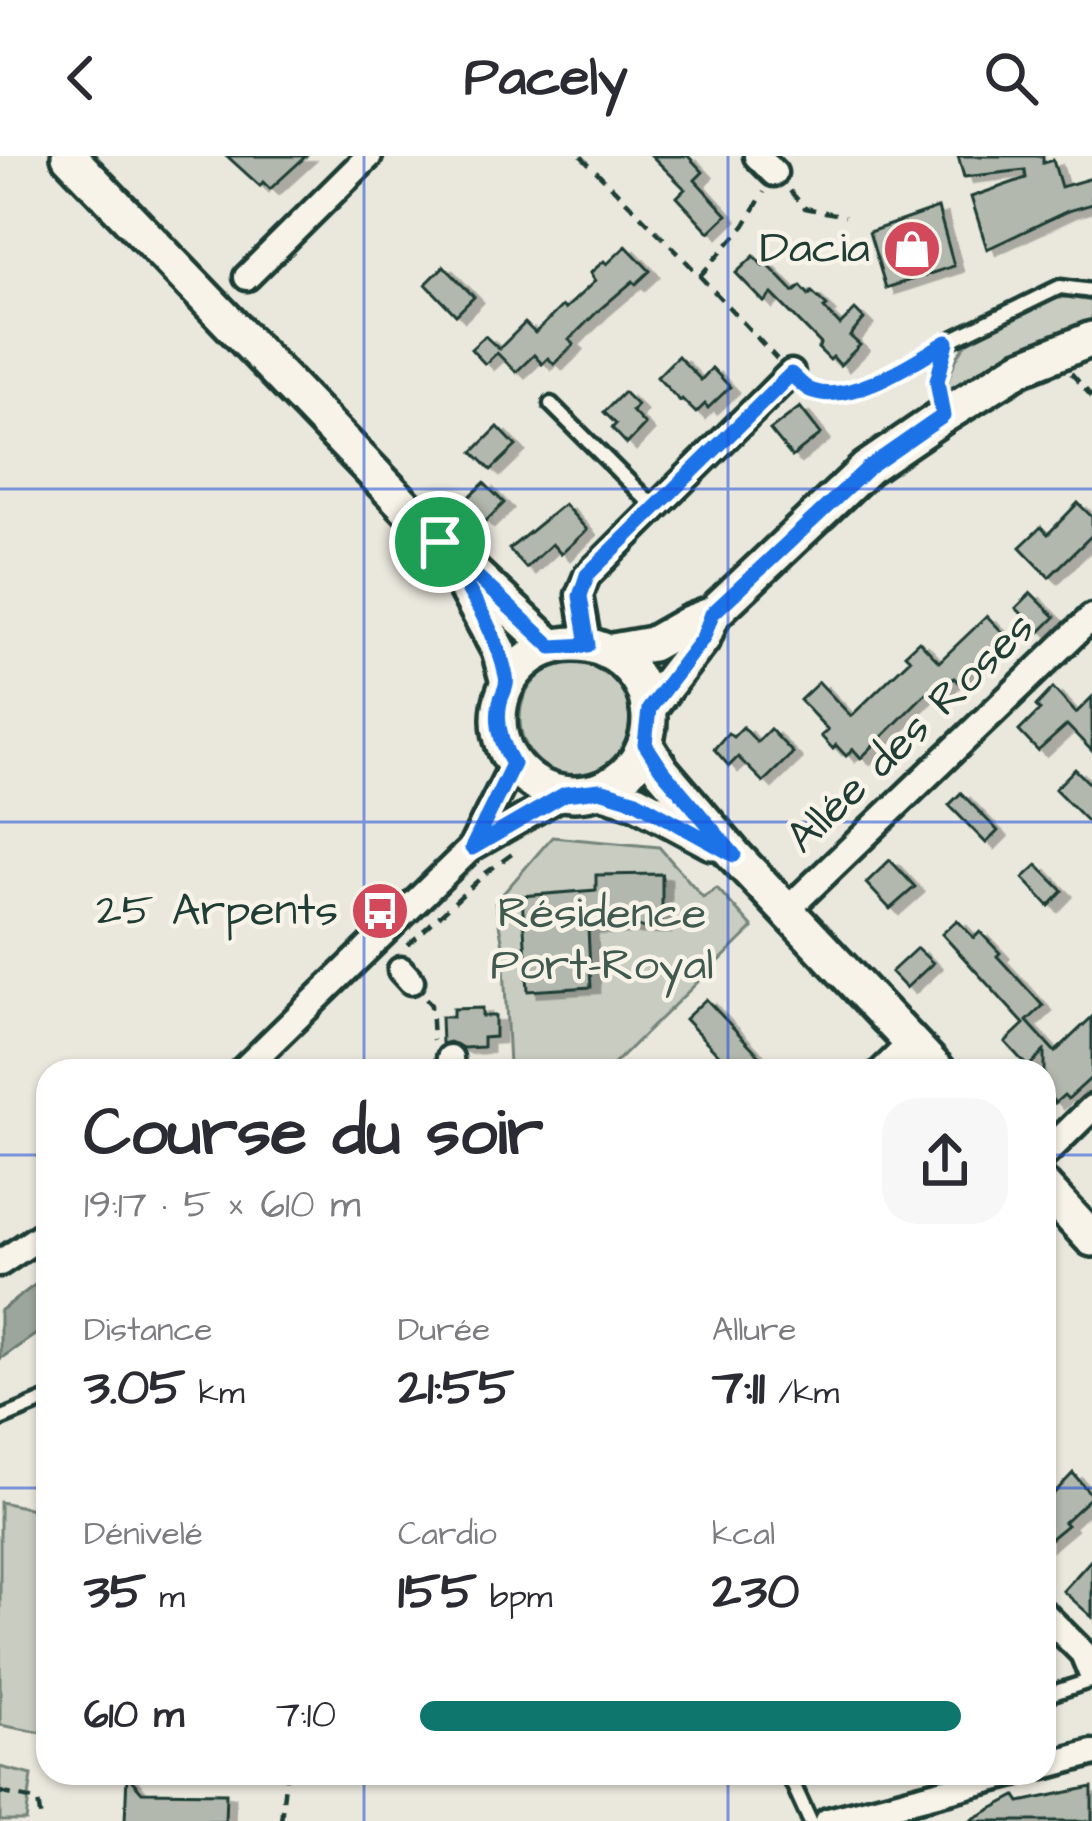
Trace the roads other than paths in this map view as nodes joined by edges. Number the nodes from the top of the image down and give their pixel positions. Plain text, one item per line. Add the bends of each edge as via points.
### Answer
1 (69, 156) edge
2 (369, 156) edge
3 (247, 277) dead end
4 (1092, 291) edge
5 (1092, 339) edge
6 (791, 374) road end
7 (551, 404) dead end
8 (943, 416) junction
9 (655, 508) junction
10 (440, 542) junction
11 (712, 614) junction
12 (1092, 617) edge
13 (552, 647) junction
14 (598, 648) junction
15 (508, 682) junction
16 (649, 709) junction
17 (645, 744) junction
18 (513, 764) junction
19 (600, 790) junction
20 (565, 794) junction
21 (472, 848) junction
22 (734, 855) junction
23 (787, 910) junction
24 (912, 1042) junction
25 (254, 1059) edge
26 (894, 1059) edge
27 (927, 1059) edge
28 (1092, 1108) edge
29 (1056, 1143) edge
30 (1056, 1200) edge
31 (36, 1239) edge
32 (1092, 1239) edge
33 (0, 1263) edge
34 (36, 1407) edge
35 (0, 1418) edge
36 (1056, 1626) edge
37 (1092, 1677) edge
38 (1056, 1691) edge
39 (1092, 1754) edge
40 (1056, 1759) edge
41 (794, 1785) edge
42 (968, 1785) edge
43 (810, 1821) edge
44 (828, 1821) edge

1 - 10 main road
2 - 3 street
4 - 8 lane via 1060,286 947,342 937,381
5 - 8 main road via 1020,368
6 - 9 street
7 - 9 lane
8 - 11 main road via 868,468
9 - 14 street via 587,575 580,596
10 - 13 main road
10 - 15 main road
11 - 14 main road via 652,644
11 - 16 main road
12 - 23 street, Allée des Roses
13 - 14 main road
13 - 15 main road
14 - 16 main road via 624,662
15 - 18 main road via 499,725
16 - 17 main road
17 - 19 main road via 634,765
17 - 22 main road
18 - 20 main road
18 - 21 street
19 - 20 main road
19 - 22 main road
20 - 21 street
21 - 25 street
22 - 23 main road
23 - 24 main road
24 - 26 street
24 - 27 main road
28 - 29 street
30 - 32 main road
31 - 33 street
34 - 35 lane
36 - 37 street via 1083,1653
37 - 38 lane
39 - 40 street
41 - 43 lane
42 - 44 street

